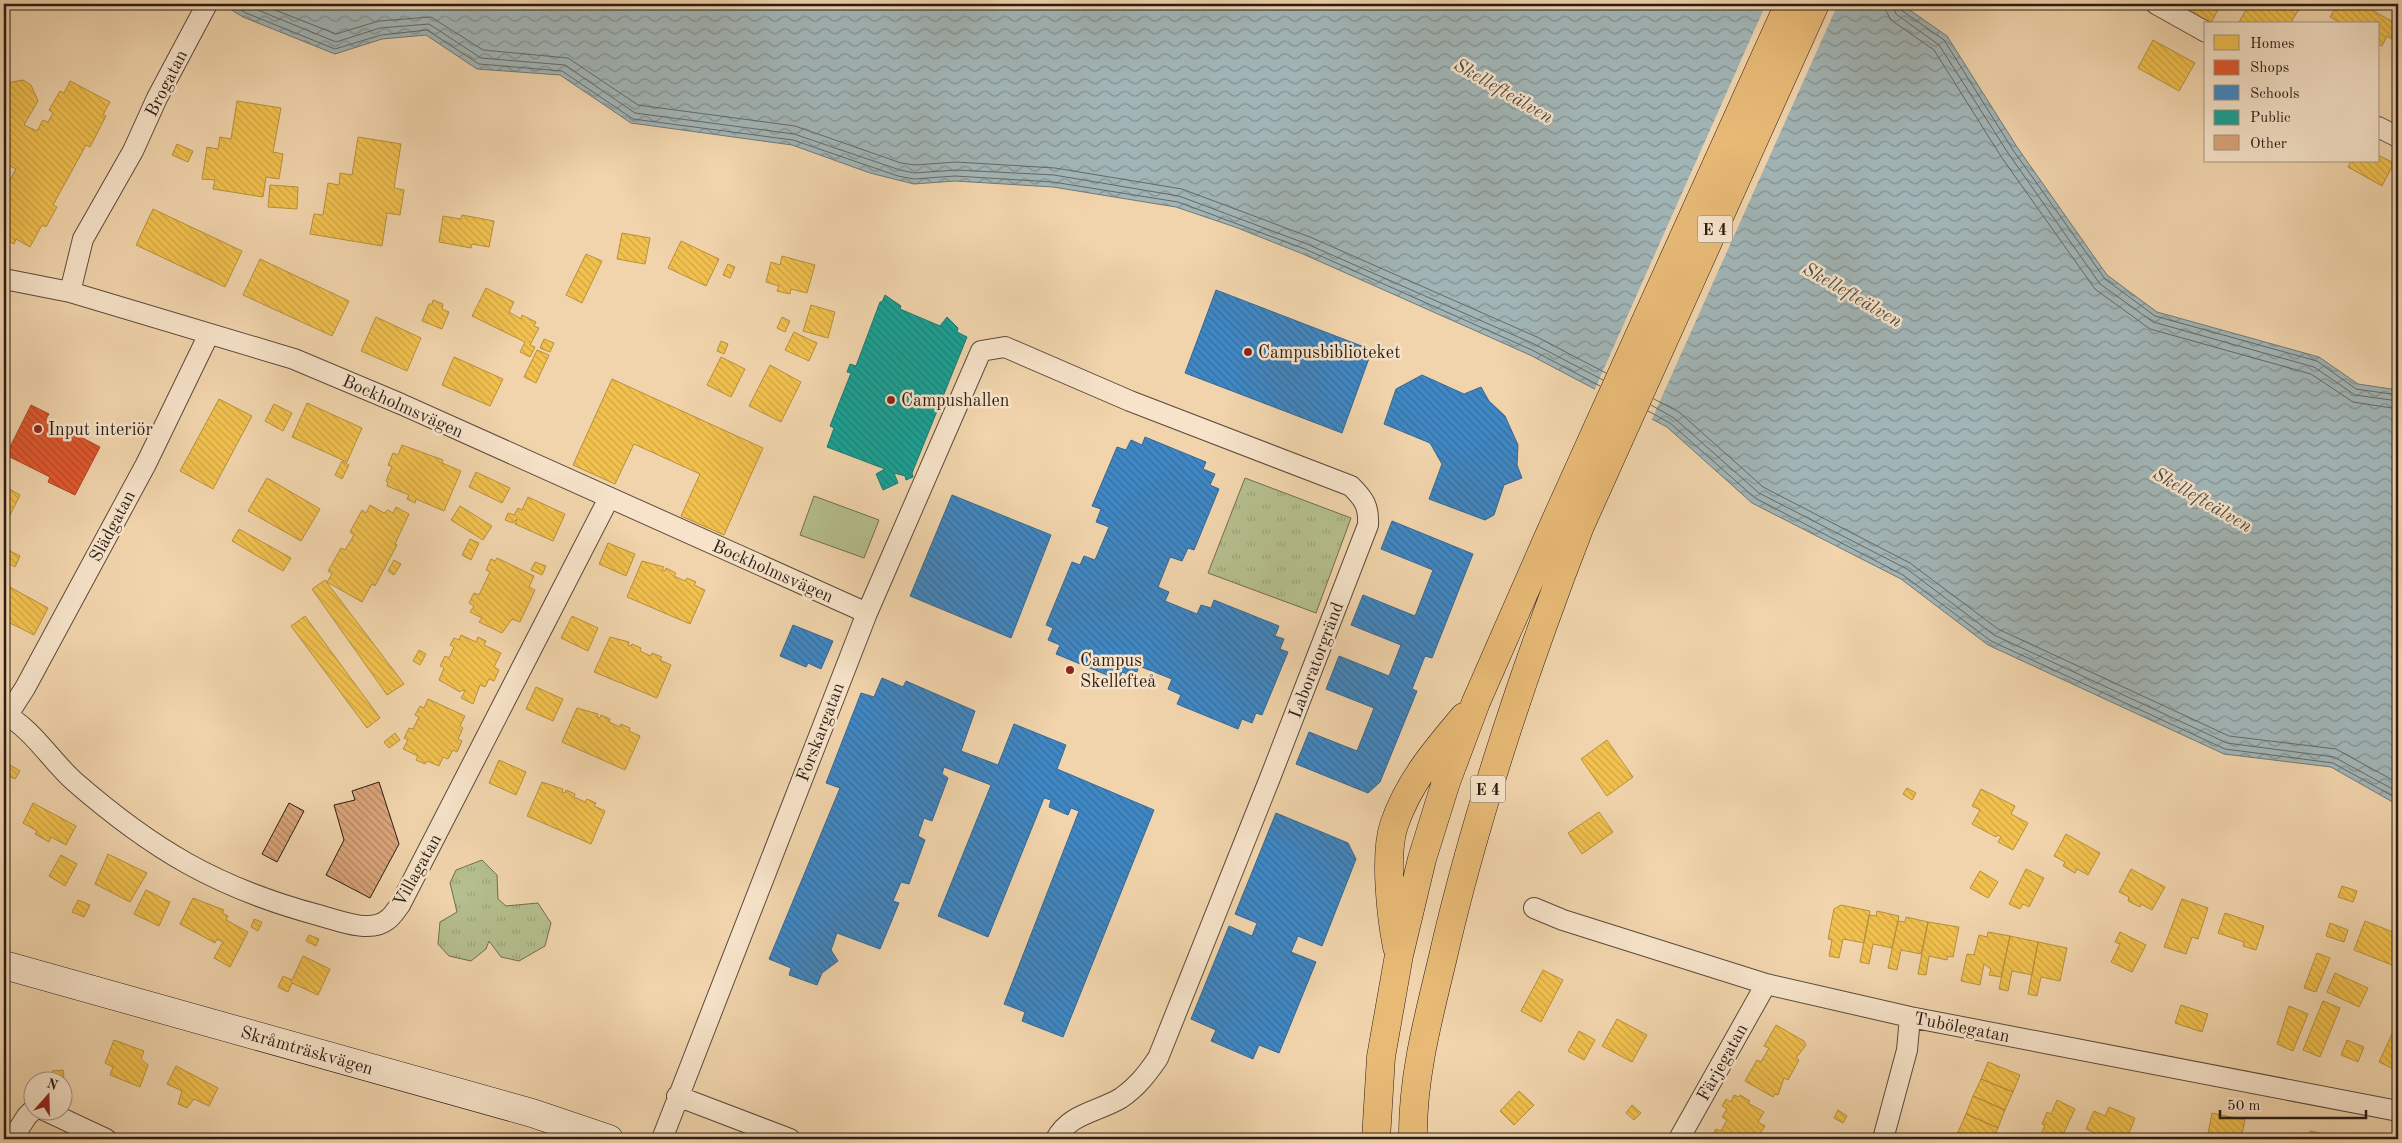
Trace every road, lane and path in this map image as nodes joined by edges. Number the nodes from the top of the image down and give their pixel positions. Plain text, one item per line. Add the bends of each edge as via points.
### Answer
1 (1788, 4) edge
2 (1816, 4) edge
3 (2156, 4) edge
4 (204, 10) edge
5 (2204, 31) edge
6 (2380, 127) edge
7 (2398, 137) edge
8 (4, 279) edge
9 (70, 292) junction
10 (210, 334) junction
11 (1005, 347) joint
12 (1602, 449) junction
13 (609, 498) junction
14 (867, 613) junction
15 (1476, 702) junction
16 (6, 715) edge
17 (1534, 908) dead end
18 (1399, 956) junction
19 (4, 965) edge
20 (1766, 984) junction
21 (1910, 1016) junction
22 (677, 1096) junction
23 (2398, 1111) edge
24 (24, 1120) edge
25 (65, 1120) edge
26 (12, 1139) edge
27 (106, 1139) edge
28 (609, 1139) edge
29 (662, 1139) edge
30 (790, 1139) edge
31 (1056, 1139) edge
32 (1376, 1139) edge
33 (1413, 1139) edge
34 (1679, 1139) edge
35 (1884, 1139) edge

1 - 12 highway, E 4 via 1672,259
2 - 12 highway, E 4
3 - 5 street
4 - 9 street, Brogatan via 83,239
6 - 7 street
8 - 9 street, Bockholmsvägen
9 - 10 street, Bockholmsvägen
10 - 13 street, Bockholmsvägen via 294,359
10 - 16 street, Slädgatan via 136,481 24,688
11 - 14 street, Forskargatan via 981,351
11 - 31 street, Laboratorgränd via 1130,401 1351,486 1366,502 1368,514 1368,525 1274,769 1158,1058 1143,1080 1130,1091 1072,1119
12 - 15 highway, E 4
12 - 33 highway, E 4 via 1580,526 1498,755 1467,860 1428,1022 1412,1110
13 - 14 street, Bockholmsvägen
13 - 16 street, Villagatan via 400,906 387,920 378,924 344,922 263,898 177,860 108,811
14 - 22 street, Forskargatan
15 - 18 highway, E 4 via 1422,859
15 - 18 highway via 1436,750 1410,789 1394,827 1390,911
17 - 20 street, Tubölegatan
18 - 32 highway, E 4 via 1381,1058
19 - 28 main road, Skråmträskvägen via 532,1113
20 - 21 street, Tubölegatan
20 - 34 street, Färjegatan
21 - 23 street, Tubölegatan
21 - 35 street via 1907,1050
22 - 29 street, Forskargatan
22 - 30 street
24 - 26 street
25 - 27 street

